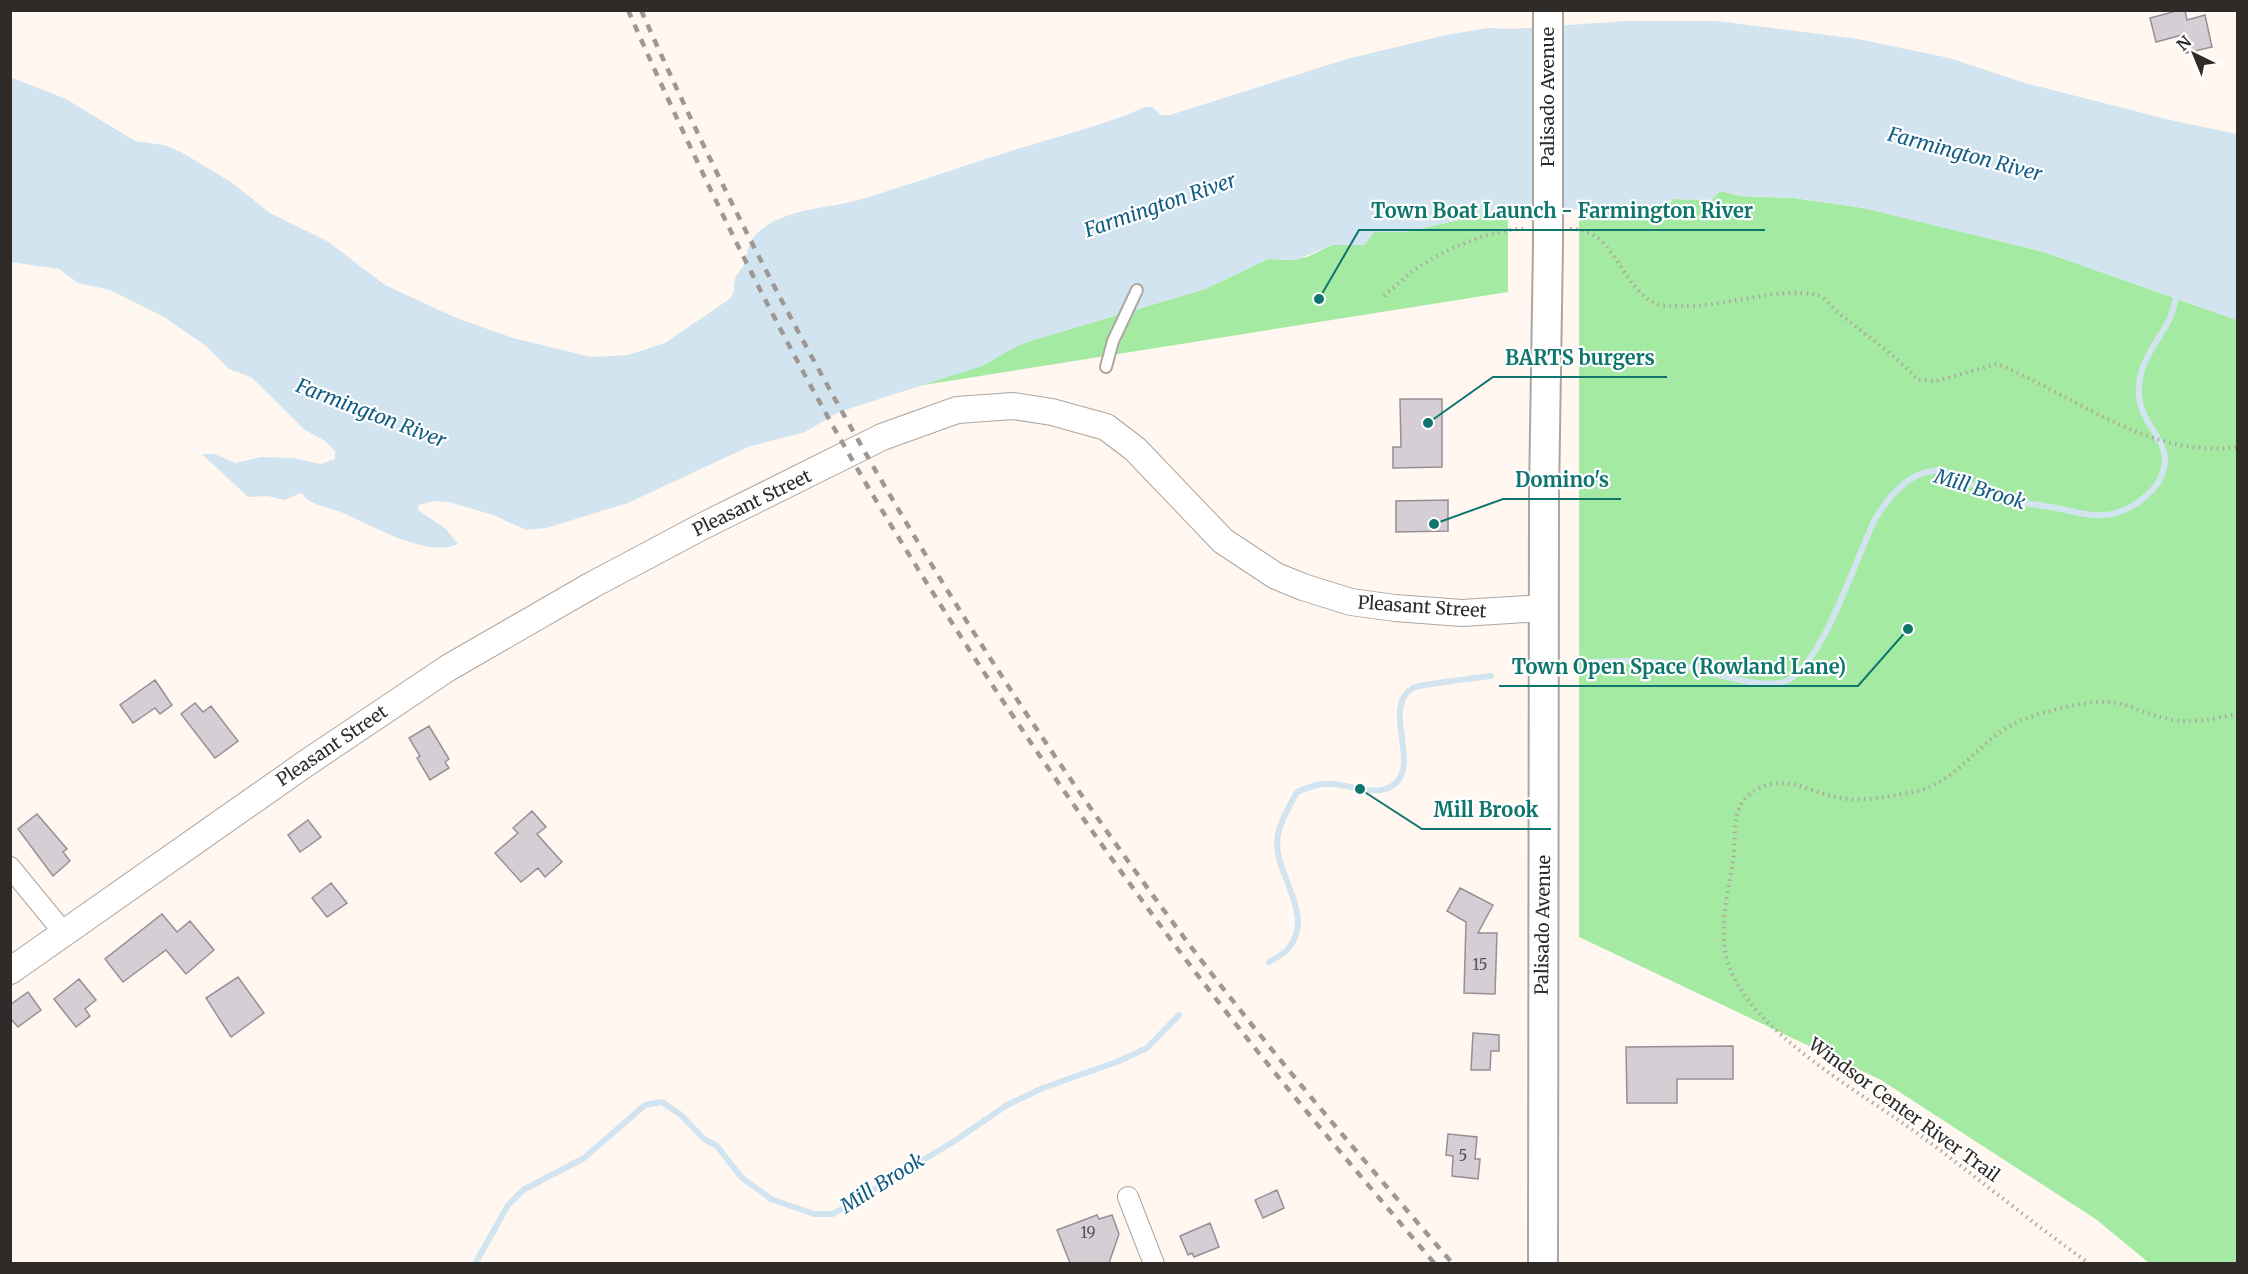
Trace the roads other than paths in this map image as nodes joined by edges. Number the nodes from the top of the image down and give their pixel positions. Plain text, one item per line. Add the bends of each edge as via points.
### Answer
1 (1548, 10) edge
2 (1137, 290) dead end
3 (1106, 367) dead end
4 (1544, 608) junction
5 (10, 867) edge
6 (64, 933) junction
7 (10, 972) edge
8 (1128, 1197) dead end
9 (1154, 1263) edge
10 (1543, 1263) edge

1 - 4 main road, Palisado Avenue, bridge
2 - 3 lane via 1113,341
4 - 6 street, Pleasant Street via 1462,613 1395,608 1351,602 1303,587 1276,576 1223,541 1135,449 1106,427 1013,406 957,410 882,437 703,526 458,662
4 - 10 main road, Palisado Avenue
5 - 6 street
6 - 7 street, Pleasant Street
8 - 9 street

